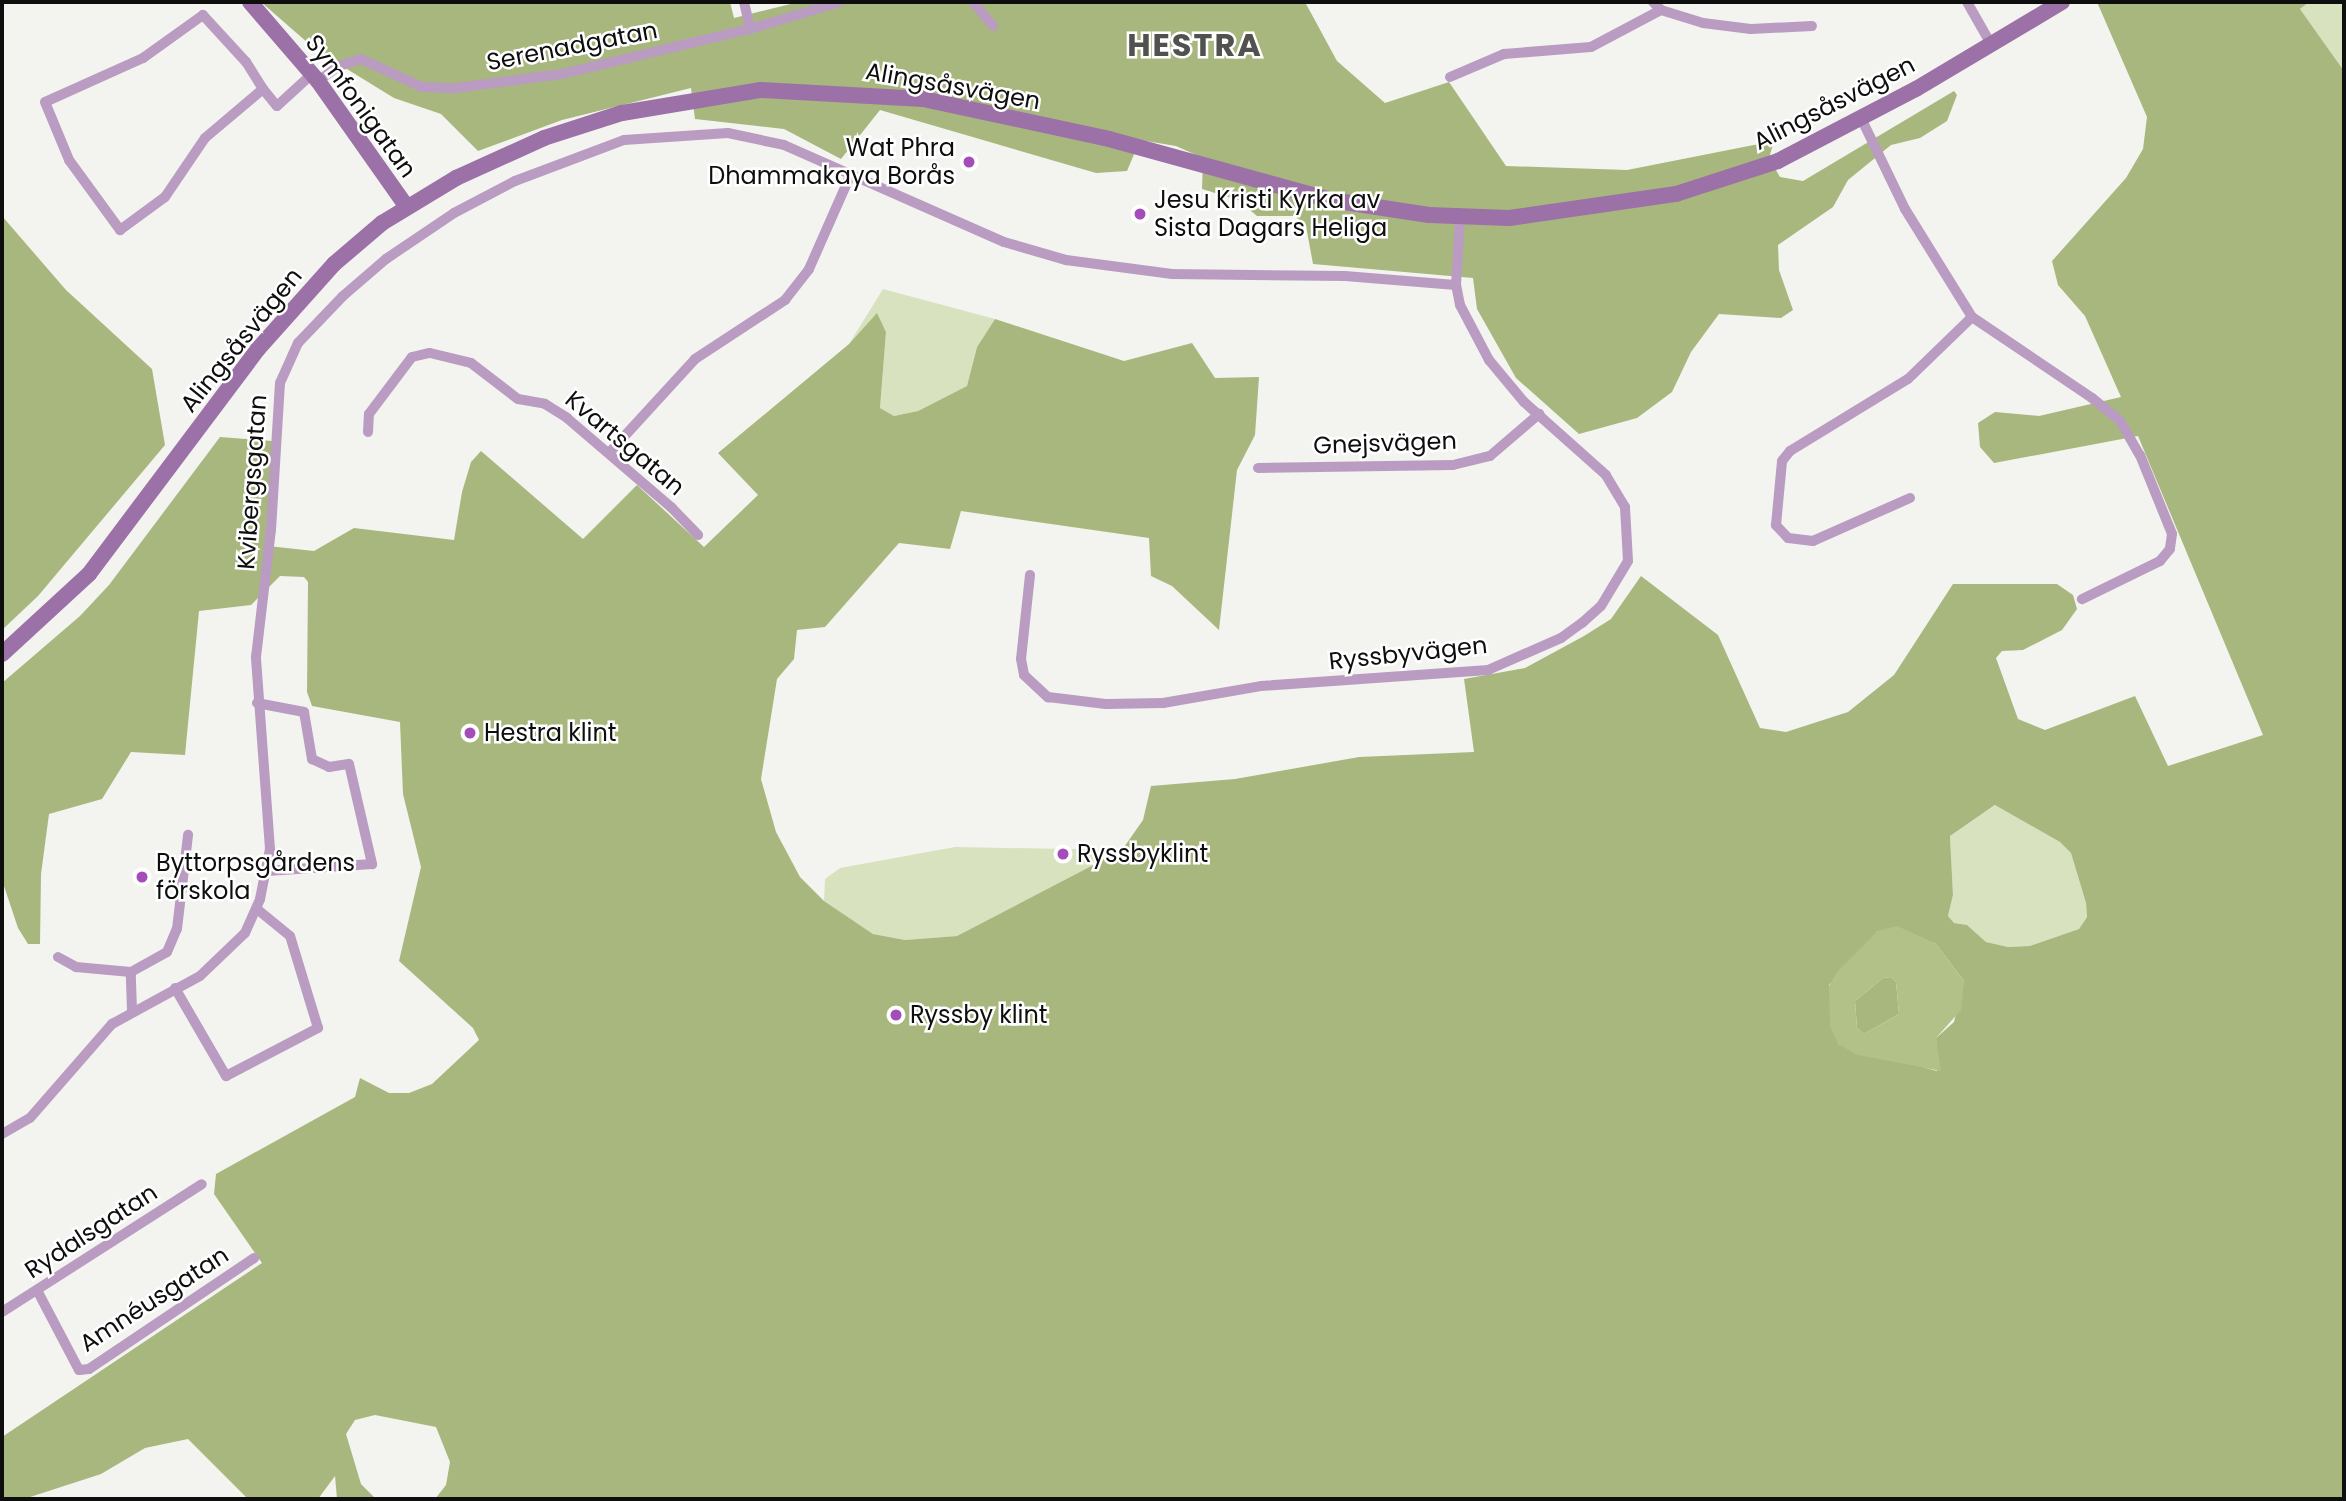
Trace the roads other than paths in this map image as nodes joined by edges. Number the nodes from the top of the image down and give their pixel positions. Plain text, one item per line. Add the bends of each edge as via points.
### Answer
1 (250, 2) edge
2 (744, 2) edge
3 (840, 2) edge
4 (973, 2) edge
5 (1967, 2) edge
6 (2062, 2) edge
7 (1657, 6) edge
8 (993, 26) dead end
9 (1812, 26) dead end
10 (750, 29) junction
11 (1991, 44) junction
12 (315, 78) junction
13 (1451, 78) dead end
14 (263, 89) junction
15 (1861, 118) junction
16 (850, 176) junction
17 (407, 206) junction
18 (1460, 217) junction
19 (1456, 285) junction
20 (1972, 317) junction
21 (1539, 414) junction
22 (368, 432) dead end
23 (609, 453) junction
24 (1258, 468) dead end
25 (1910, 498) dead end
26 (698, 535) dead end
27 (1030, 575) dead end
28 (2082, 598) dead end
29 (2, 654) edge
30 (257, 703) junction
31 (188, 835) dead end
32 (267, 871) junction
33 (257, 909) junction
34 (58, 957) dead end
35 (131, 972) junction
36 (175, 988) junction
37 (132, 1010) junction
38 (2, 1134) edge
39 (202, 1184) dead end
40 (254, 1258) dead end
41 (38, 1292) junction
42 (2, 1311) edge

1 - 12 main road, Symfonigatan
2 - 10 street
3 - 10 street, Serenadgatan
4 - 8 street
5 - 11 street
6 - 11 main road, Alingsåsvägen
7 - 9 street via 1703,23 1751,29
7 - 13 street via 1591,47 1504,54
10 - 12 street, Serenadgatan via 562,74 456,88 401,81 361,59
11 - 15 main road, Alingsåsvägen
12 - 14 street via 277,106
12 - 17 main road, Symfonigatan
14 - 14 street via 205,138 165,197 120,230 69,160 45,102 143,58 204,15 246,62
15 - 18 main road, Alingsåsvägen via 1778,161 1676,194 1555,214
15 - 20 street via 1893,187
16 - 19 street, Kvibergsgatan via 1004,242 1110,268 1172,274 1345,276
16 - 23 street via 809,269 785,300 686,367
16 - 30 street, Kvibergsgatan via 785,145 728,133 624,140 515,181 454,213 357,282 298,343 280,383 271,530 256,657
17 - 18 main road, Alingsåsvägen via 497,158 622,113 761,90 817,90 923,99 1109,139 1331,200
17 - 29 main road, Alingsåsvägen via 334,264 286,314 115,543 66,597
18 - 19 street, Ryssbyvägen
19 - 21 street, Ryssbyvägen via 1460,305 1489,360
20 - 25 street via 1908,379 1790,451 1782,461 1776,525 1788,538 1813,541
20 - 28 street via 2068,379 2120,421 2140,455 2172,534 2170,549 2160,561
21 - 24 street, Gnejsvägen via 1490,456 1453,465
21 - 27 street, Ryssbyvägen via 1606,475 1619,493 1629,524 1628,561 1617,583 1581,623 1561,638 1488,670 1261,686 1163,703 1048,697 1024,675 1021,659
22 - 23 street, Kvartsgatan via 369,414 412,357 430,353 471,363 518,399 545,404
23 - 26 street, Kvartsgatan
30 - 32 street, Kvibergsgatan via 270,849
30 - 32 street via 304,712 312,759 330,767 349,764 372,864
31 - 35 street via 177,929 167,952
32 - 33 street, Kvibergsgatan
33 - 36 street, Kvibergsgatan via 234,948 200,976
33 - 36 street via 290,936 317,1028 226,1076
34 - 35 street via 76,967
35 - 37 street
36 - 37 street, Kvibergsgatan
37 - 38 street, Kvibergsgatan via 95,1041 30,1118
39 - 41 street, Rydalsgatan
40 - 41 street, Amnéusgatan via 89,1369 79,1370
41 - 42 street, Rydalsgatan

